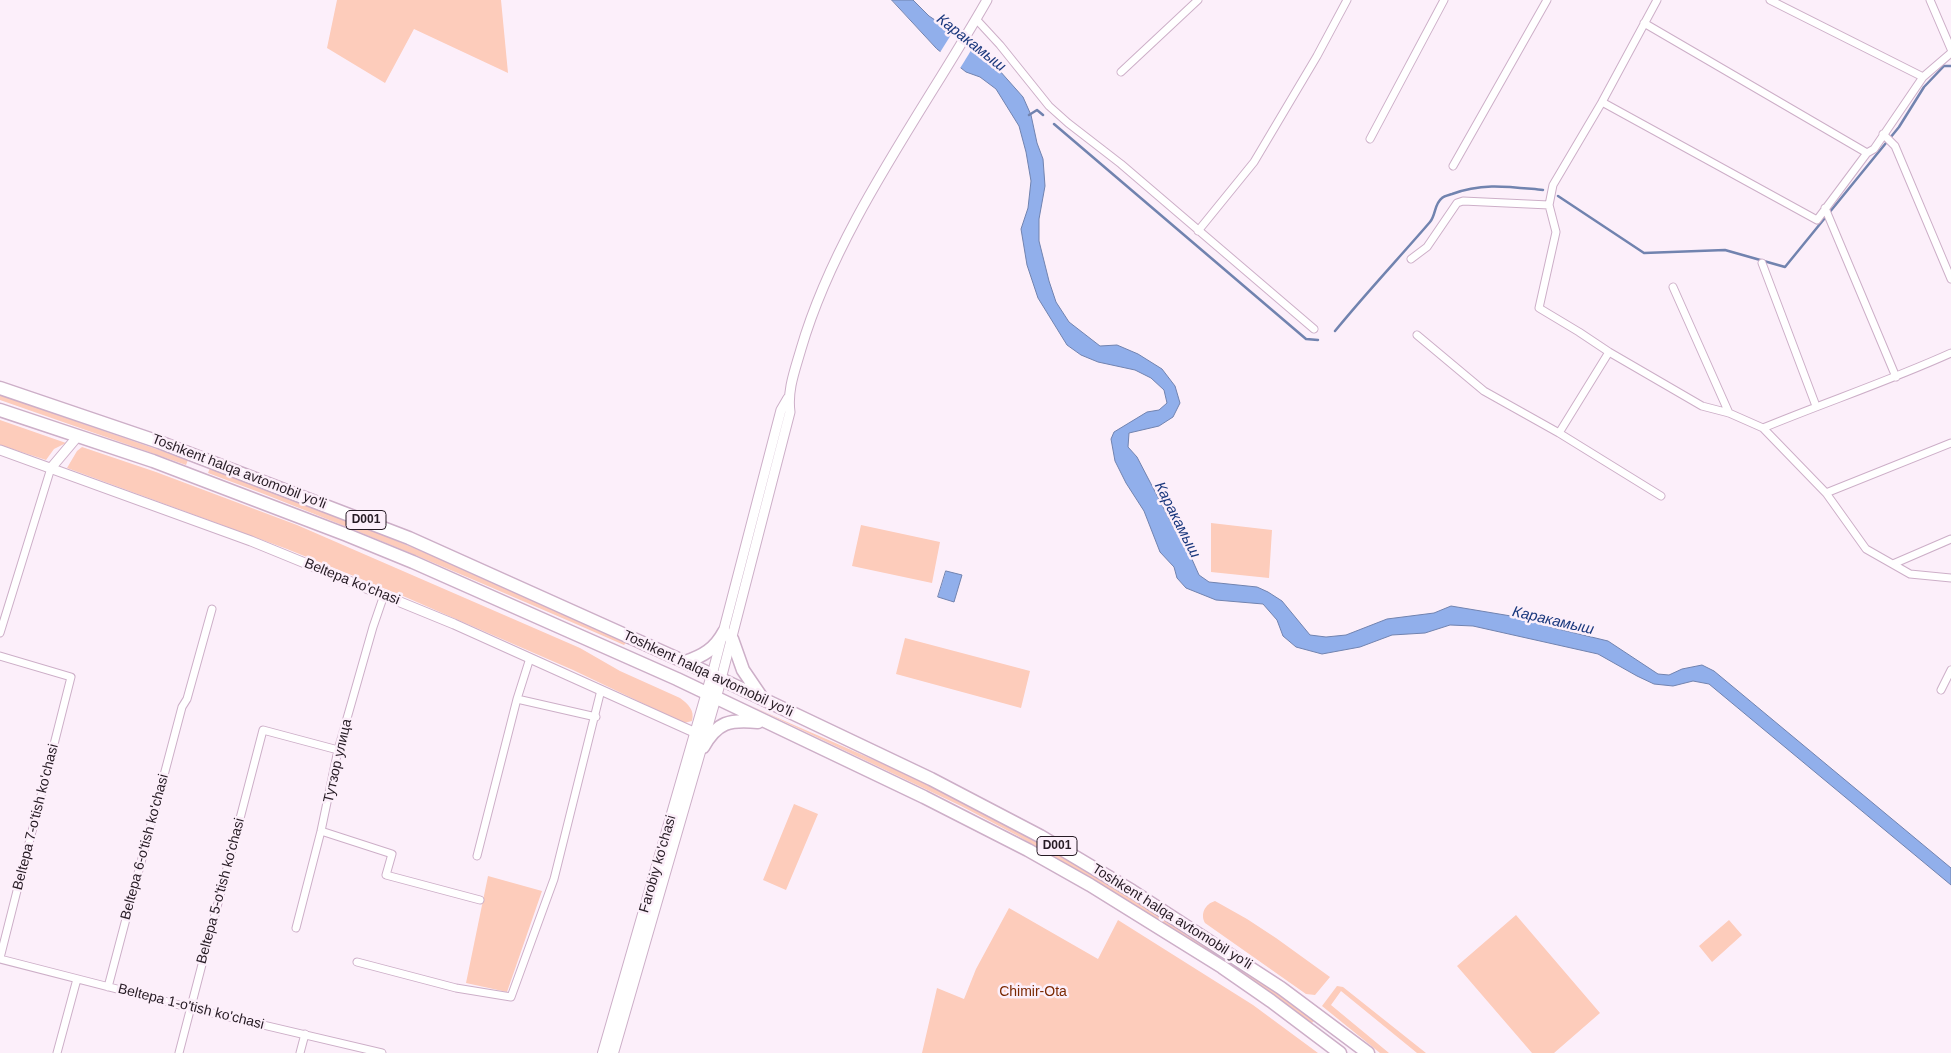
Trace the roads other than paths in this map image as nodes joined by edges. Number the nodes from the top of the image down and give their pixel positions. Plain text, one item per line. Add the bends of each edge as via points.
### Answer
1 (987, 0) edge
2 (1198, 0) edge
3 (1347, 0) edge
4 (1444, 0) edge
5 (1547, 0) edge
6 (1657, 0) edge
7 (1770, 0) edge
8 (1930, 0) edge
9 (976, 20) junction
10 (1644, 23) junction
11 (1951, 49) edge
12 (1951, 53) edge
13 (1121, 72) dead end
14 (1923, 77) junction
15 (1602, 102) junction
16 (1885, 136) junction
17 (1370, 139) dead end
18 (1867, 153) junction
19 (1453, 166) dead end
20 (1549, 205) junction
21 (1826, 208) junction
22 (1198, 231) junction
23 (1411, 259) dead end
24 (1762, 263) dead end
25 (1951, 279) edge
26 (1673, 287) dead end
27 (1314, 329) dead end
28 (1417, 336) dead end
29 (1609, 352) junction
30 (1951, 353) edge
31 (1896, 378) junction
32 (0, 388) edge
33 (1816, 406) junction
34 (0, 410) edge
35 (1729, 413) junction
36 (1763, 428) junction
37 (1560, 433) junction
38 (78, 436) junction
39 (1951, 443) edge
40 (0, 450) edge
41 (197, 456) junction
42 (51, 468) junction
43 (190, 475) junction
44 (1826, 493) junction
45 (1661, 496) dead end
46 (1951, 539) edge
47 (1893, 564) junction
48 (1951, 578) edge
49 (384, 595) junction
50 (212, 609) dead end
51 (0, 634) edge
52 (728, 635) junction
53 (0, 656) edge
54 (530, 658) junction
55 (685, 662) junction
56 (1951, 670) edge
57 (717, 677) junction
58 (601, 690) junction
59 (1941, 690) dead end
60 (712, 696) junction
61 (518, 699) junction
62 (764, 700) junction
63 (596, 717) junction
64 (769, 724) junction
65 (696, 733) junction
66 (702, 747) junction
67 (338, 750) junction
68 (321, 831) junction
69 (477, 856) dead end
70 (480, 900) dead end
71 (296, 928) dead end
72 (0, 958) edge
73 (357, 962) dead end
74 (77, 979) junction
75 (108, 986) junction
76 (191, 1008) junction
77 (1330, 1023) junction
78 (305, 1034) junction
79 (1319, 1036) junction
80 (57, 1053) edge
81 (179, 1053) edge
82 (300, 1053) edge
83 (382, 1053) edge
84 (603, 1053) edge
85 (614, 1053) edge
86 (1340, 1053) edge
87 (1368, 1053) edge

1 - 9 street
2 - 13 street
3 - 22 street via 1254,162
4 - 17 street
5 - 19 street
6 - 10 street
7 - 14 street
8 - 11 street
9 - 22 street via 1048,106
9 - 52 street via 862,210 804,338 788,398 790,412
10 - 15 street
10 - 18 street
12 - 14 street
14 - 16 street
15 - 20 street via 1553,185
15 - 21 street via 1805,215 1817,220
16 - 18 street
16 - 25 street via 1895,146
18 - 21 street
20 - 23 street via 1463,201 1457,204 1426,247
20 - 29 street via 1556,232 1539,308
21 - 31 street
22 - 27 street
24 - 33 street
26 - 35 street
28 - 37 street via 1484,391
29 - 35 street via 1702,406
29 - 37 street
30 - 31 street
31 - 33 street
32 - 41 highway, Toshkent halqa avtomobil yo'li / D001
33 - 36 street
34 - 38 highway, Toshkent halqa avtomobil yo'li / D001
35 - 36 street
36 - 44 street
37 - 45 street
38 - 42 street
38 - 43 highway, Toshkent halqa avtomobil yo'li / D001
39 - 44 street
40 - 42 street, Beltepa ko'chasi
41 - 43 highway via 200,467
41 - 55 highway, Toshkent halqa avtomobil yo'li / D001 via 409,538
42 - 49 street, Beltepa ko'chasi via 251,541
42 - 51 street
43 - 60 highway, Toshkent halqa avtomobil yo'li / D001 via 397,555
44 - 47 street via 1866,549
46 - 47 street
47 - 48 street via 1910,574
49 - 54 street, Beltepa ko'chasi
49 - 67 street, Тутзор улица
50 - 75 street, Beltepa 6-o'tish ko'chasi via 182,707
52 - 55 highway via 710,650
52 - 57 street
52 - 62 highway via 743,670
53 - 72 street, Beltepa 7-o'tish ko'chasi via 72,677
54 - 58 street, Beltepa ko'chasi
54 - 61 street
55 - 57 highway, Toshkent halqa avtomobil yo'li / D001
56 - 59 street
57 - 60 main road, Farobiy ko'chasi
57 - 62 highway, Toshkent halqa avtomobil yo'li / D001
58 - 63 street
58 - 65 street, Beltepa ko'chasi
60 - 64 highway, Toshkent halqa avtomobil yo'li / D001
60 - 65 main road, Farobiy ko'chasi
60 - 66 main road, Farobiy ko'chasi
61 - 63 street
61 - 69 street
62 - 77 highway, Toshkent halqa avtomobil yo'li / D001 via 931,779 1040,836 1232,955
63 - 73 street via 554,879 511,997 456,988
64 - 66 highway via 726,723 716,728
64 - 79 highway, Toshkent halqa avtomobil yo'li / D001 via 958,813 1059,867 1222,967
65 - 84 main road, Farobiy ko'chasi
66 - 85 main road, Farobiy ko'chasi
67 - 68 street, Тутзор улица
67 - 76 street, Beltepa 5-o'tish ko'chasi via 263,730
68 - 70 street via 392,854 386,875
68 - 71 street, Тутзор улица
72 - 74 street, Beltepa 1-o'tish ko'chasi
74 - 75 street, Beltepa 1-o'tish ko'chasi
74 - 80 street
75 - 76 street, Beltepa 1-o'tish ko'chasi
76 - 78 street, Beltepa 1-o'tish ko'chasi
76 - 81 street, Beltepa 5-o'tish ko'chasi
77 - 79 highway
77 - 87 highway, Toshkent halqa avtomobil yo'li / D001
78 - 82 street
78 - 83 street, Beltepa 1-o'tish ko'chasi
79 - 86 highway, Toshkent halqa avtomobil yo'li / D001

